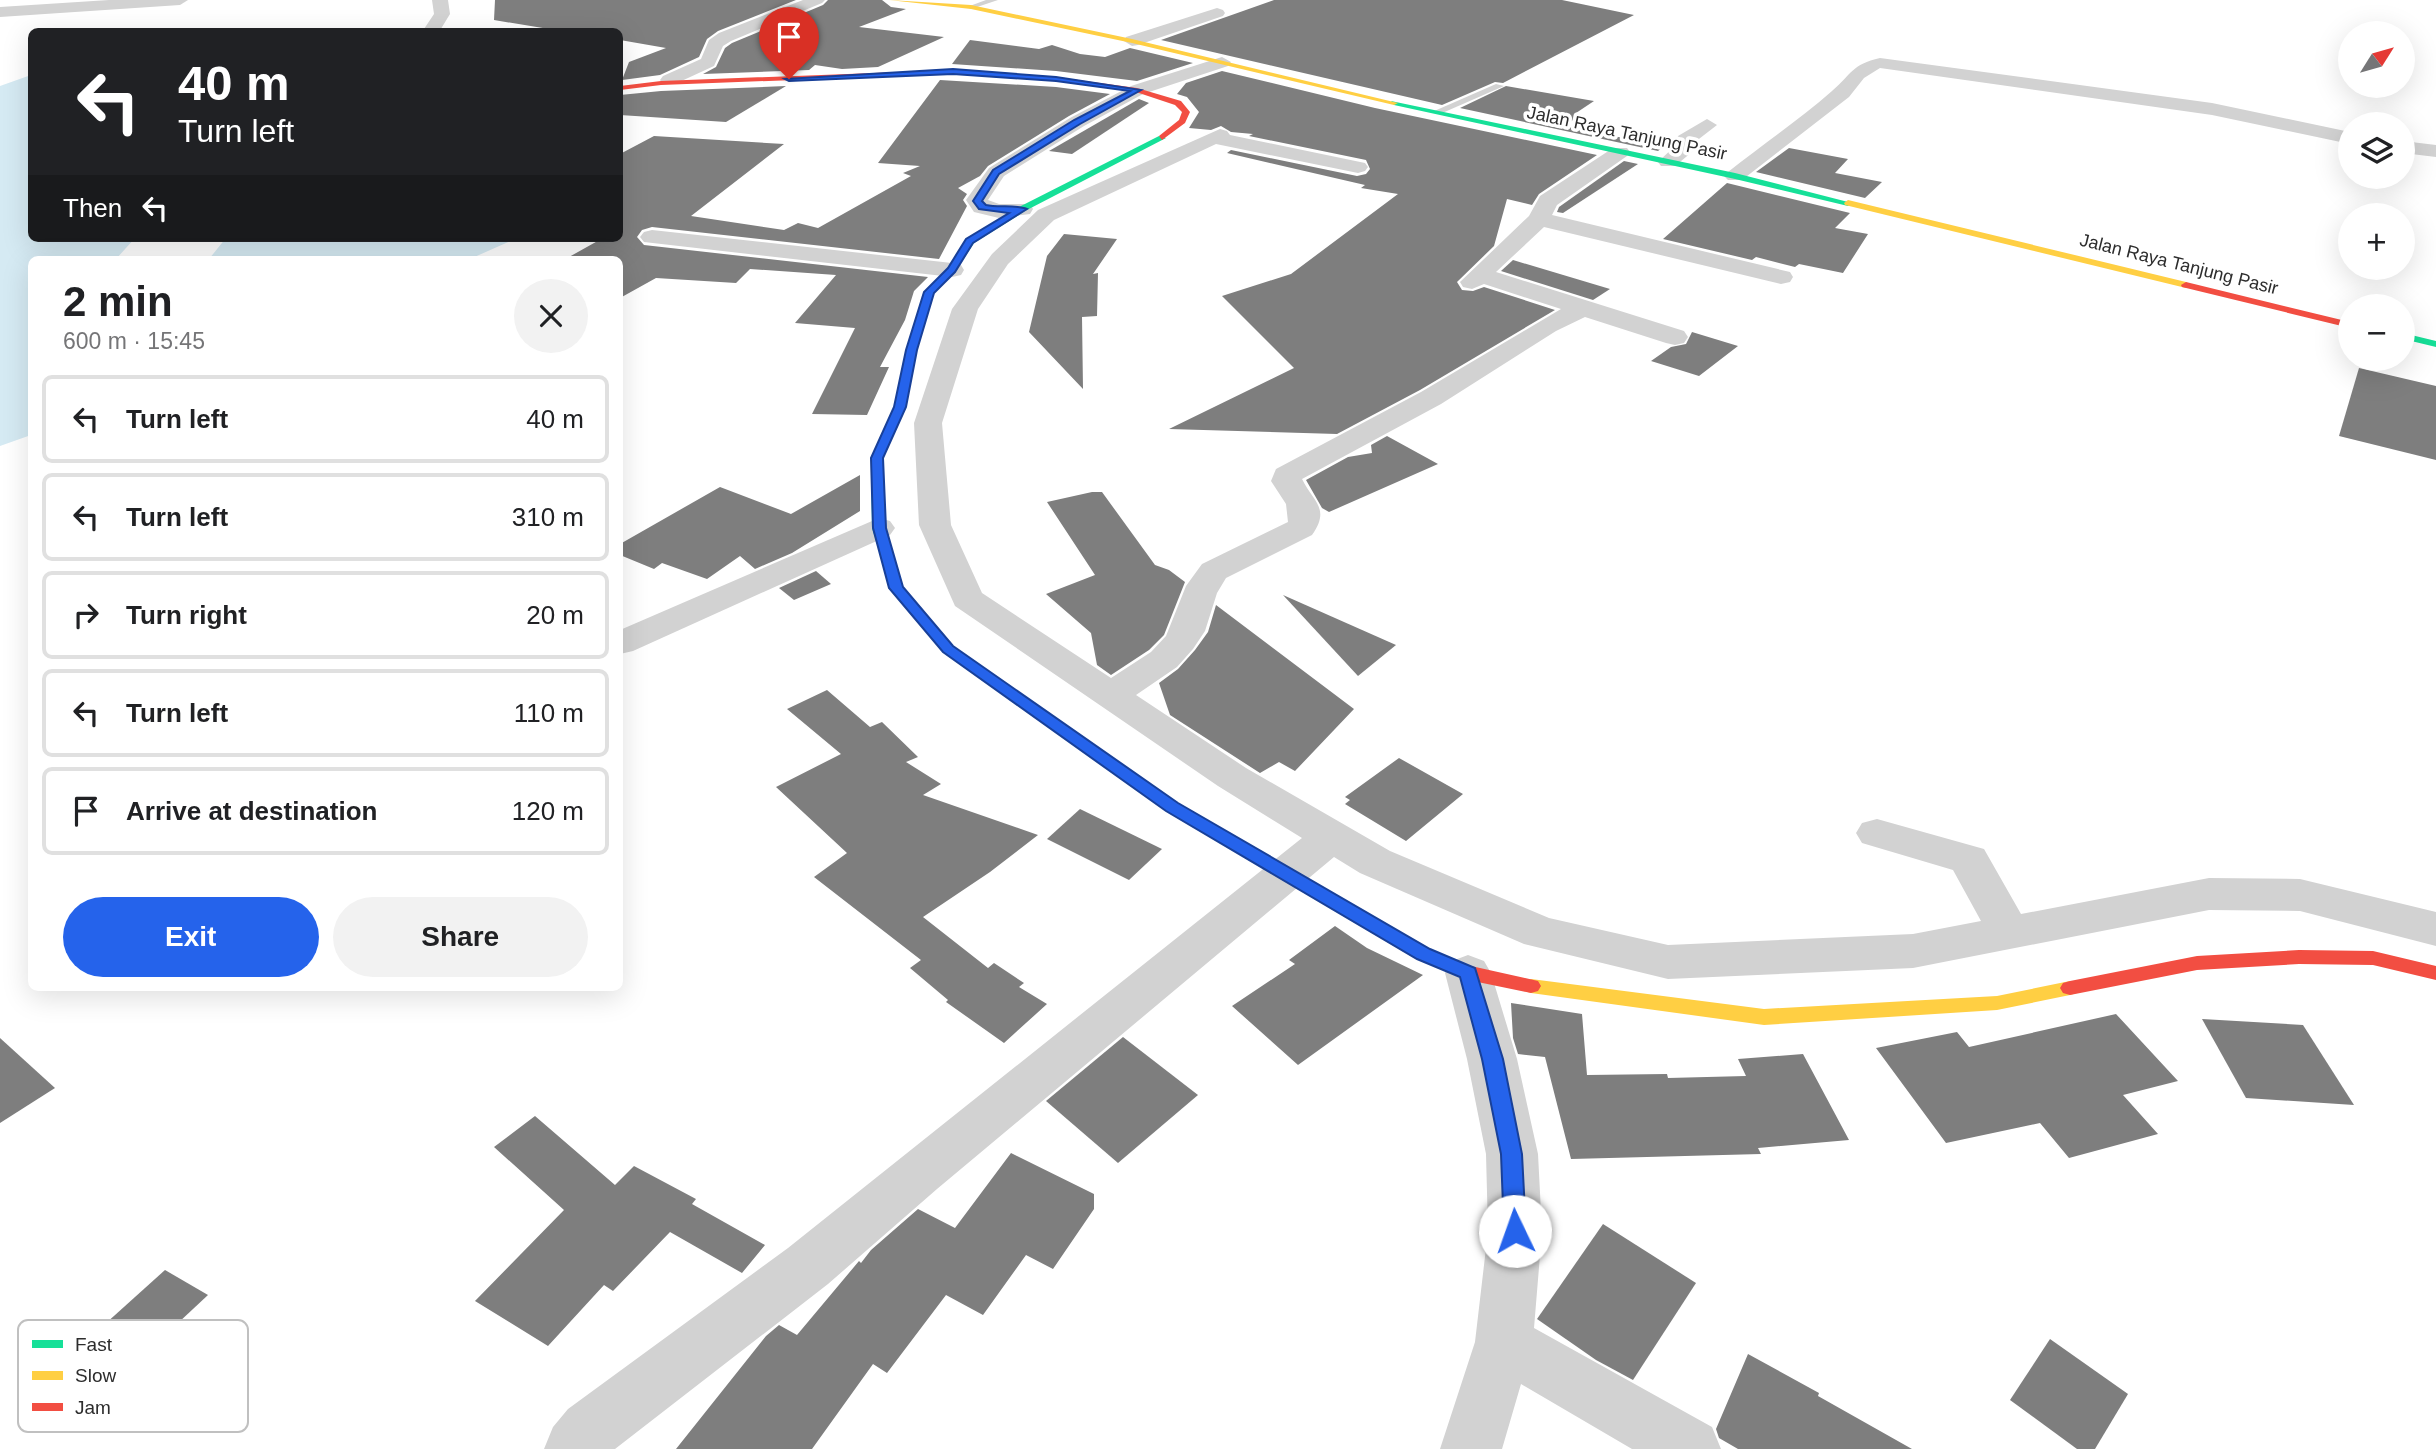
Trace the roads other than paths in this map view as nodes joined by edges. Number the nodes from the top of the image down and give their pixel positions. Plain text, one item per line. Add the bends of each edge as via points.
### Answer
1 (78, 0) edge
2 (180, 0) edge
3 (440, 0) edge
4 (817, 0) edge
5 (892, 0) edge
6 (994, 0) edge
7 (0, 6) edge
8 (971, 7) junction
9 (0, 12) edge
10 (1217, 13) dead end
11 (433, 28) edge
12 (1132, 41) junction
13 (1223, 62) junction
14 (671, 80) junction
15 (1499, 86) dead end
16 (623, 88) edge
17 (1141, 89) junction
18 (1437, 112) junction
19 (1707, 125) dead end
20 (2338, 135) edge
21 (2415, 148) edge
22 (2436, 151) edge
23 (1620, 152) junction
24 (1668, 162) junction
25 (1358, 167) dead end
26 (1735, 176) junction
27 (1033, 212) junction
28 (1539, 219) junction
29 (652, 237) dead end
30 (952, 270) junction
31 (1781, 277) dead end
32 (1583, 308) junction
33 (2338, 322) edge
34 (1675, 337) dead end
35 (2415, 340) edge
36 (2436, 344) edge
37 (879, 528) junction
38 (623, 642) edge
39 (1111, 695) junction
40 (1877, 833) dead end
41 (1311, 853) junction
42 (2436, 929) edge
43 (2009, 933) junction
44 (1468, 973) junction
45 (2436, 973) edge
46 (1504, 1342) junction
47 (575, 1449) edge
48 (1471, 1449) edge
49 (1690, 1449) edge

1 - 7 street
2 - 9 street
3 - 11 street via 442,14
4 - 14 street via 725,37 715,44 708,62
5 - 8 street, Jalan Raya Tanjung Pasir
6 - 8 lane
8 - 12 street, Jalan Raya Tanjung Pasir
10 - 12 street
12 - 13 street, Jalan Raya Tanjung Pasir
13 - 17 street
13 - 18 street, Jalan Raya Tanjung Pasir
14 - 16 street
14 - 17 street via 953,72
15 - 18 lane
17 - 27 street via 1178,103 1186,112 1182,121 1160,140
17 - 27 street via 996,172 978,201 982,207 999,211
18 - 23 street, Jalan Raya Tanjung Pasir
19 - 24 street via 1685,139 1685,148
20 - 26 street via 2212,109 1880,62 1851,79 1842,93
21 - 22 street
23 - 24 street, Jalan Raya Tanjung Pasir
23 - 28 street via 1548,201
24 - 26 street, Jalan Raya Tanjung Pasir
25 - 27 street via 1218,137
26 - 33 street, Jalan Raya Tanjung Pasir
27 - 30 street via 970,241
27 - 39 street via 965,309 928,423 935,525 967,599
28 - 31 street
28 - 32 street via 1476,278
29 - 30 street
30 - 37 street via 929,292 900,407 877,458
32 - 34 street
32 - 39 street via 1431,398 1293,469 1286,481 1307,510 1301,527 1214,571 1203,583 1188,630 1175,650
35 - 36 street
37 - 38 street
37 - 41 street via 896,588 948,649 1172,807
39 - 41 street via 1233,777
40 - 43 street via 1969,860
41 - 43 street via 1375,862 1540,932 1668,962 1913,951
41 - 44 street via 1423,954
41 - 47 street via 808,1266 590,1430
42 - 43 street via 2300,895 2210,894
44 - 45 street via 1539,988 1764,1017 1997,1003 2197,964 2274,958 2373,958
44 - 46 street via 1512,1154 1515,1231
46 - 48 street
46 - 49 street

